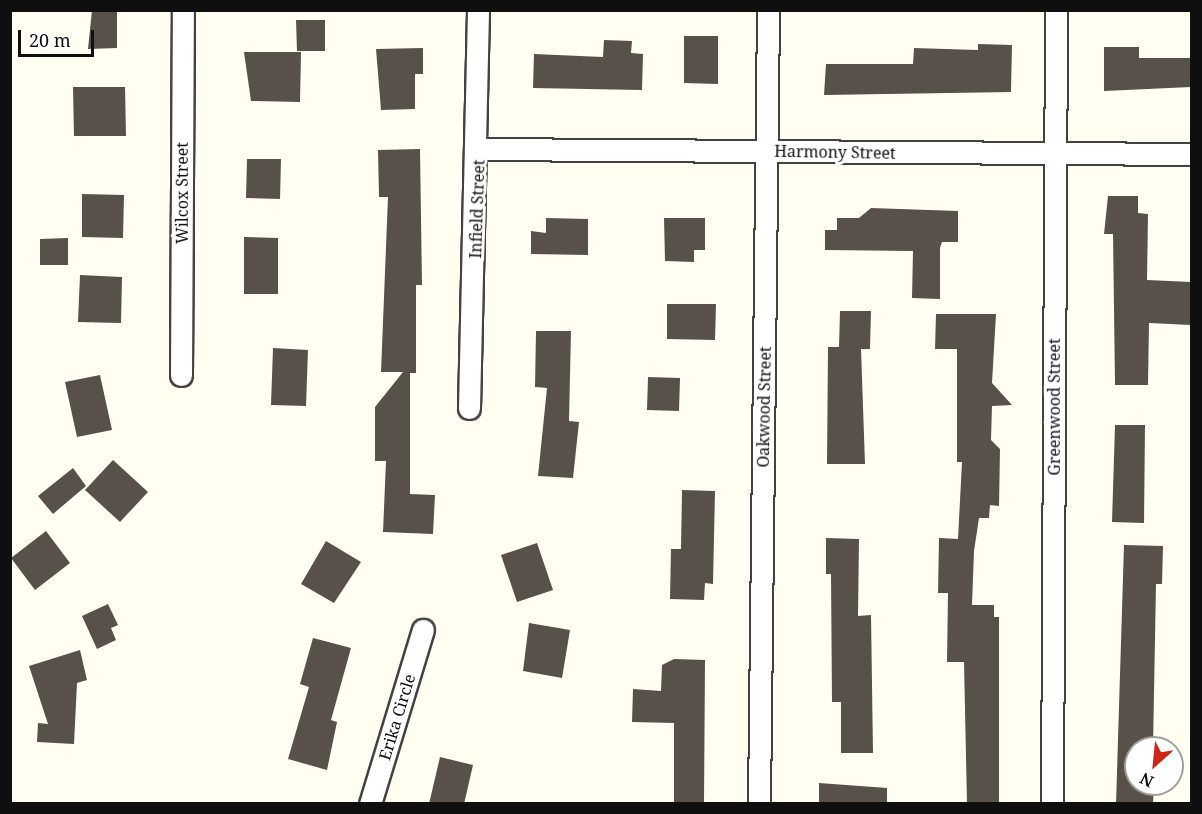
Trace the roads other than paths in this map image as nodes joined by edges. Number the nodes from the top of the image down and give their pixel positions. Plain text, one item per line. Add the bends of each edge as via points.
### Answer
1 (183, 10) edge
2 (478, 10) edge
3 (768, 10) edge
4 (1056, 10) edge
5 (479, 149) junction
6 (767, 151) junction
7 (1191, 154) edge
8 (1055, 156) junction
9 (181, 375) dead end
10 (469, 408) dead end
11 (423, 630) dead end
12 (370, 804) edge
13 (759, 804) edge
14 (1052, 804) edge

1 - 9 street, Wilcox Street
2 - 5 street, Infield Street
3 - 6 street, Oakwood Street
4 - 8 street, Greenwood Street
5 - 6 street, Harmony Street
5 - 10 street, Infield Street
6 - 8 street, Harmony Street
6 - 13 street, Oakwood Street
7 - 8 street, Harmony Street
8 - 14 street, Greenwood Street
11 - 12 street, Erika Circle

